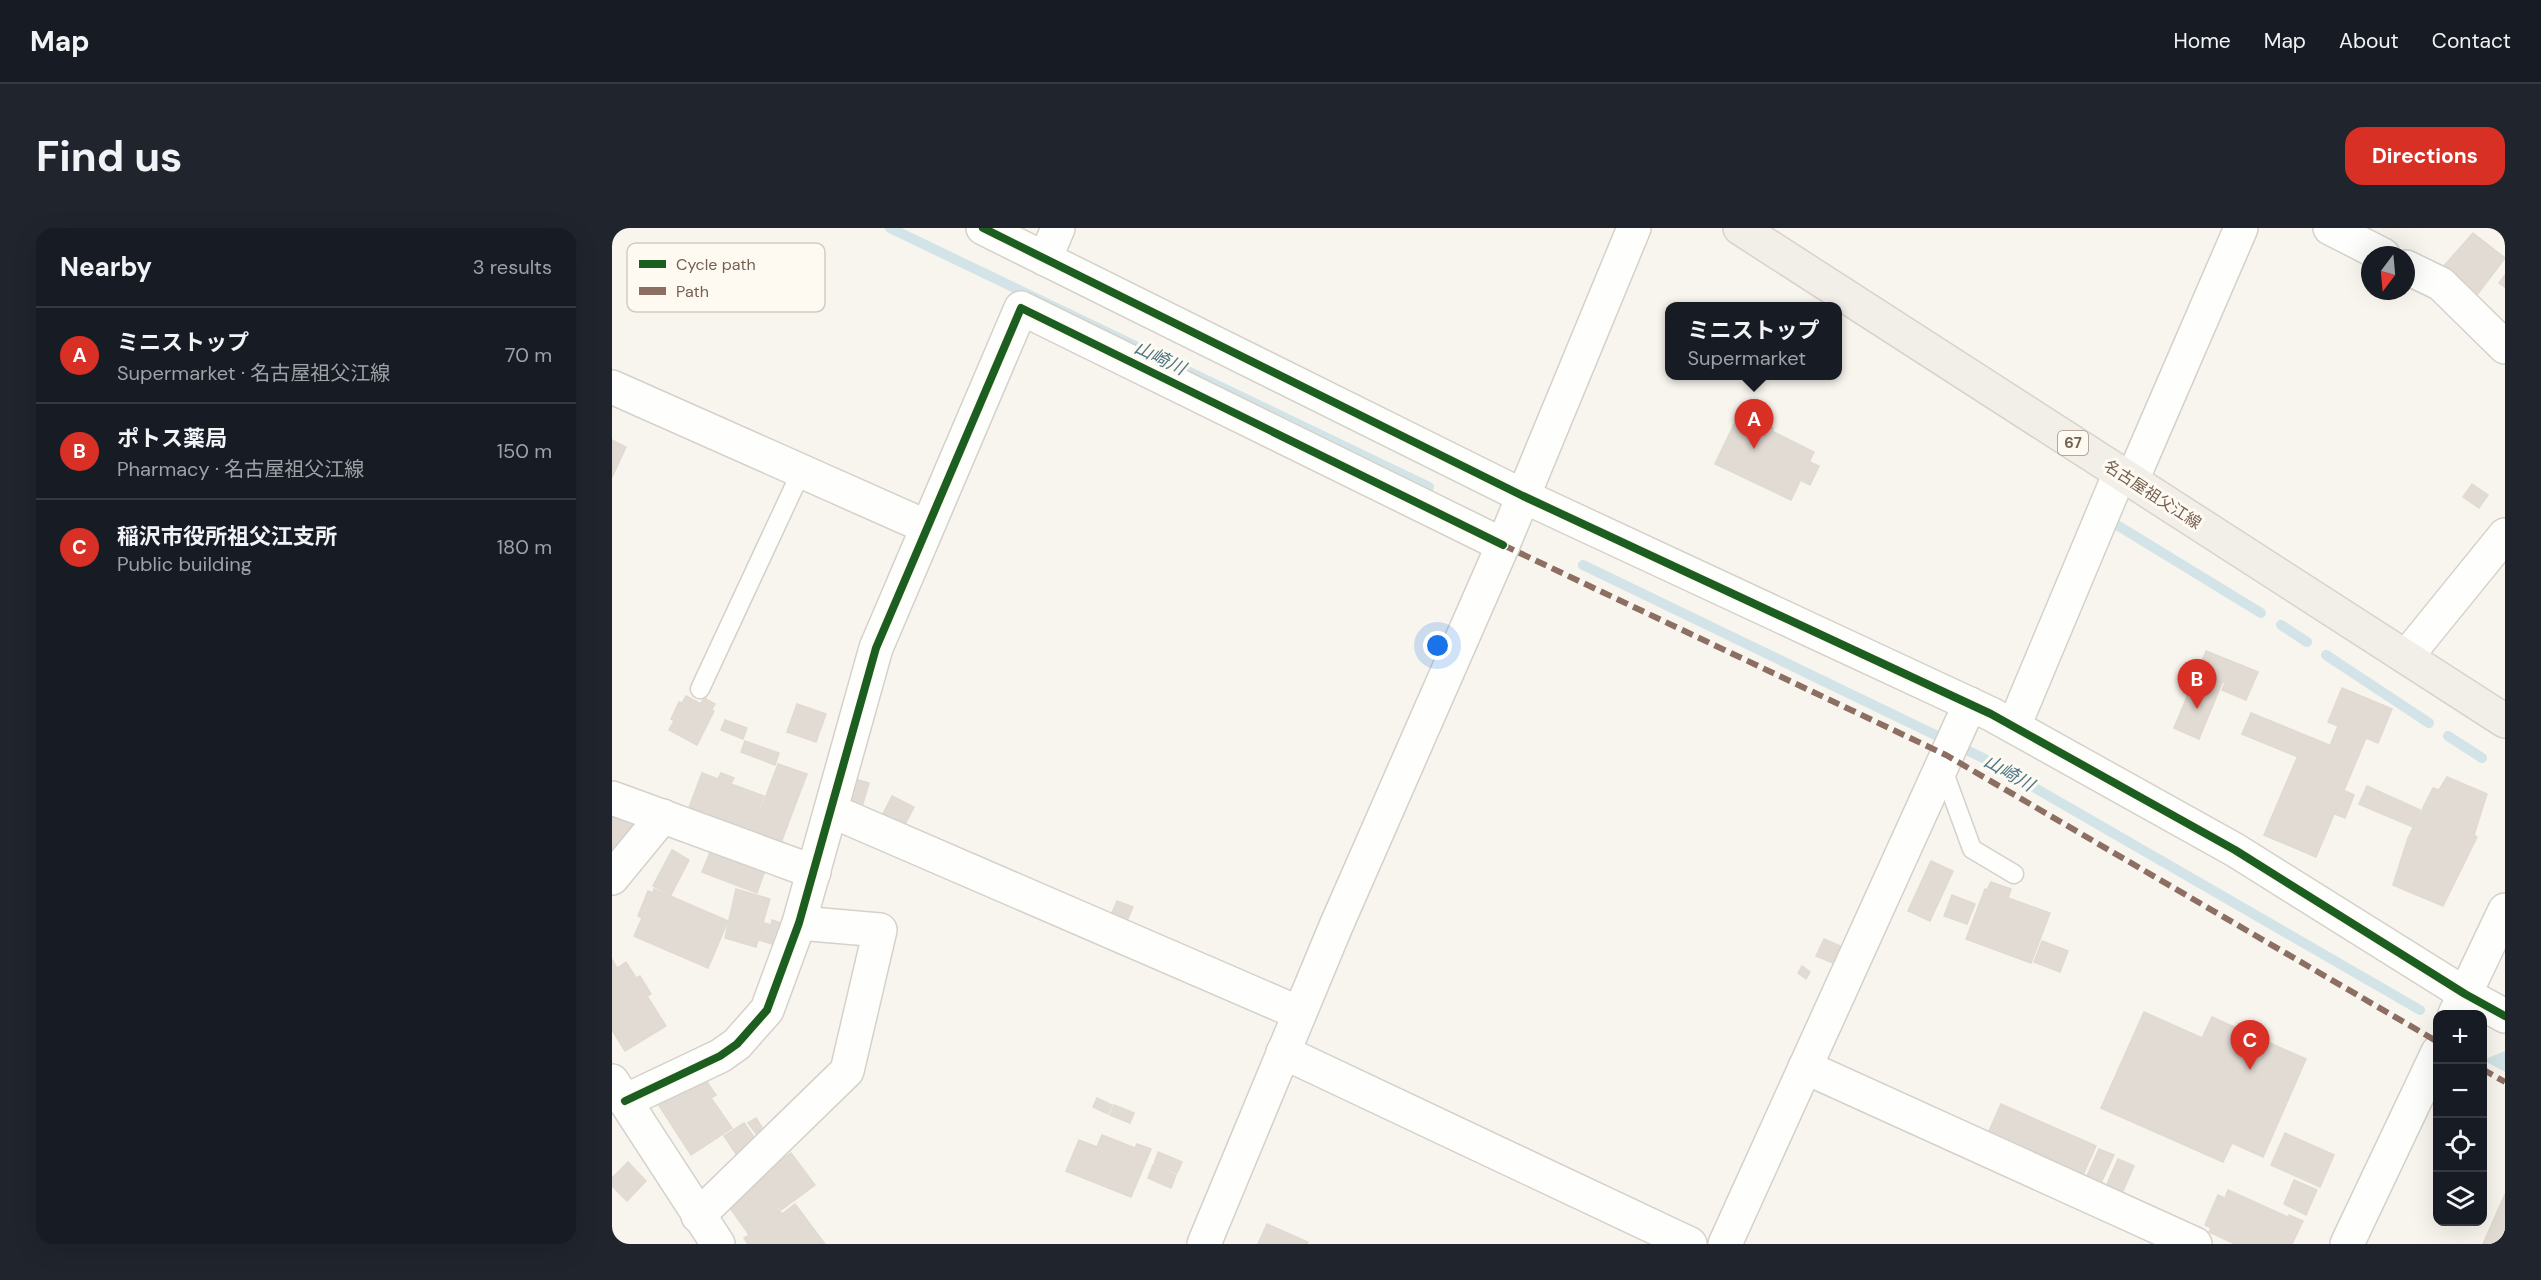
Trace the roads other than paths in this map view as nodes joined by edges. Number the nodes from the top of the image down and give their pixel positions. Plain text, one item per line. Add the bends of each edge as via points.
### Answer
1 (983, 228) edge
2 (1058, 228) edge
3 (1634, 228) edge
4 (1740, 228) edge
5 (2241, 228) edge
6 (2330, 228) edge
7 (2365, 246) edge
8 (1045, 259) junction
9 (2415, 272) edge
10 (2505, 346) edge
11 (612, 387) edge
12 (801, 472) junction
13 (2126, 476) junction
14 (1523, 495) junction
15 (927, 527) junction
16 (2505, 535) edge
17 (1503, 545) junction
18 (2406, 657) junction
19 (700, 688) dead end
20 (2505, 720) edge
21 (2014, 726) junction
22 (1955, 737) junction
23 (612, 798) edge
24 (832, 811) junction
25 (663, 816) junction
26 (814, 872) junction
27 (2014, 874) dead end
28 (612, 878) edge
29 (2505, 910) edge
30 (799, 923) junction
31 (2460, 1004) edge
32 (1299, 1013) junction
33 (2505, 1016) edge
34 (1283, 1052) junction
35 (2433, 1063) edge
36 (1805, 1067) junction
37 (618, 1091) edge
38 (699, 1216) junction
39 (718, 1244) edge
40 (1204, 1244) edge
41 (1690, 1244) edge
42 (1725, 1244) edge
43 (2194, 1244) edge
44 (2347, 1244) edge

1 - 8 street
2 - 8 street
3 - 14 street
4 - 13 main road, 名古屋祖父江線 / 67
5 - 13 street
6 - 7 street
8 - 14 street
9 - 10 street via 2440,284
11 - 12 street
12 - 15 street
12 - 19 lane
13 - 18 main road, 名古屋祖父江線 / 67
13 - 21 street
14 - 17 street
14 - 22 street
15 - 17 street via 1021,308
15 - 24 street via 876,648
16 - 18 street
17 - 32 street
18 - 20 main road, 名古屋祖父江線 / 67
21 - 22 street
21 - 31 street via 2235,850
22 - 27 lane via 1972,849
22 - 36 street
23 - 25 street
24 - 26 street
24 - 32 street
25 - 26 street
25 - 28 street
26 - 30 street
29 - 31 street
30 - 37 street via 766,1011 737,1044 720,1056
30 - 38 street via 880,930 847,1071
31 - 33 street
32 - 34 street
34 - 40 street
34 - 41 street
35 - 44 street
36 - 42 street
36 - 43 street
37 - 38 street
38 - 39 street

